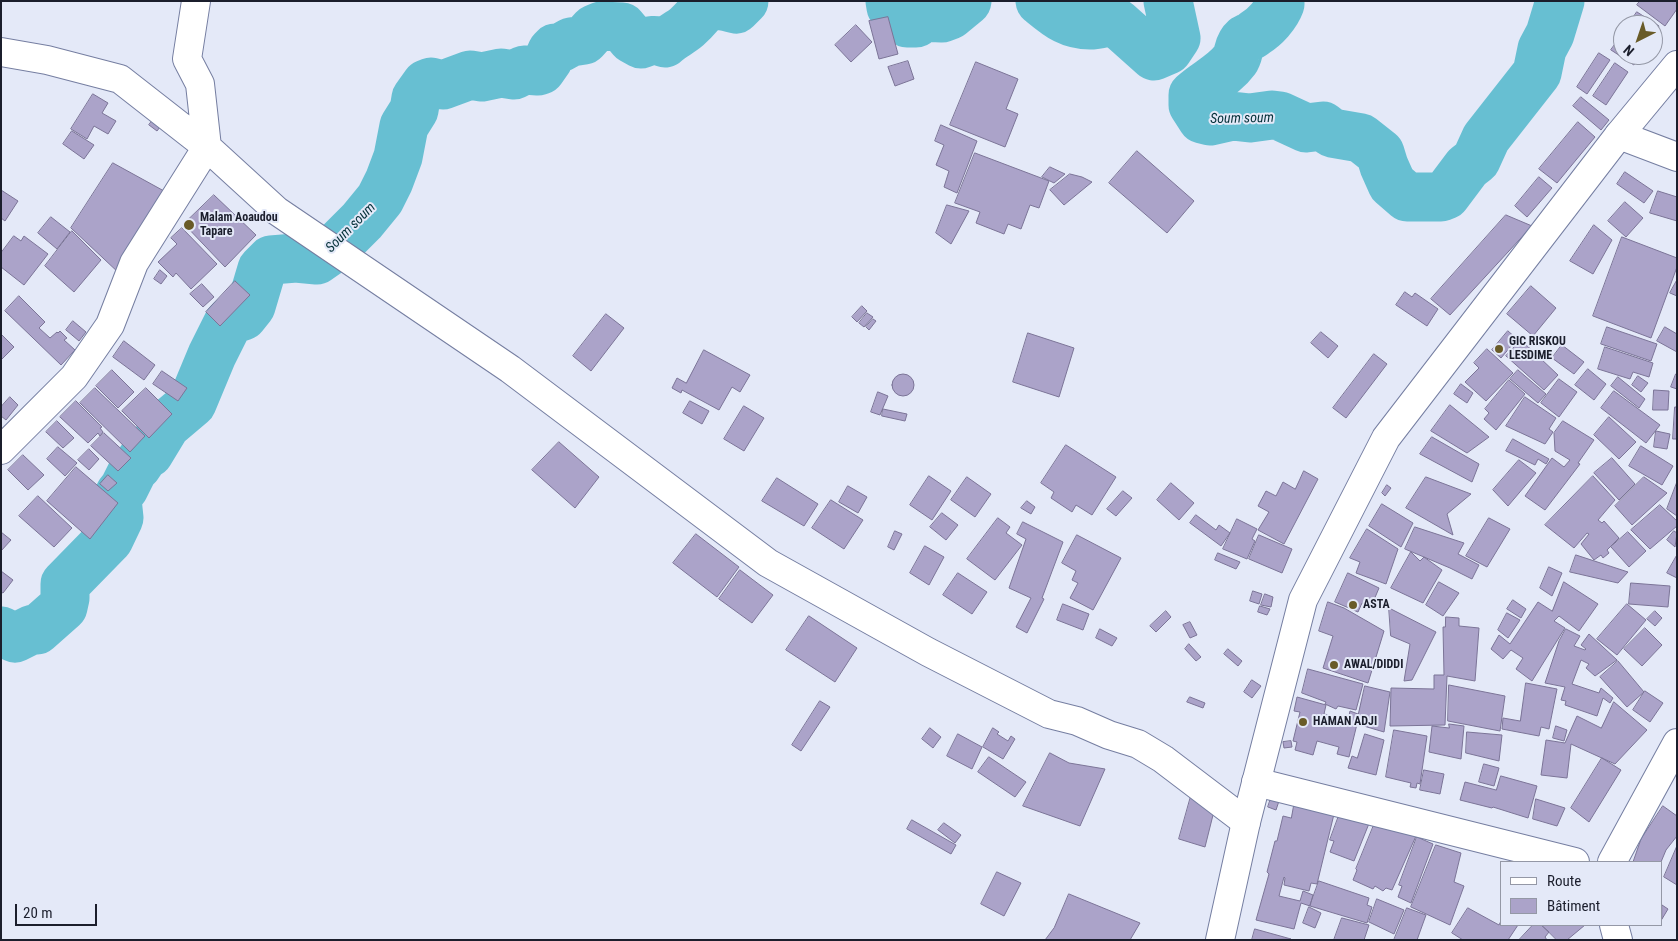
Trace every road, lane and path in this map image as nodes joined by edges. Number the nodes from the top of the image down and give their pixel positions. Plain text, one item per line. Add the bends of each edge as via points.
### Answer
1 (196, 1) edge
2 (1, 52) edge
3 (1677, 65) edge
4 (1619, 135) junction
5 (207, 147) junction
6 (1677, 157) edge
7 (1, 450) edge
8 (1677, 743) edge
9 (1256, 782) junction
10 (1246, 822) junction
11 (1571, 861) edge
12 (1613, 861) edge
13 (1614, 926) edge
14 (1220, 940) edge
15 (1618, 940) edge

1 - 5 street via 187,59 200,84
2 - 5 street via 120,79
3 - 4 street
4 - 6 street
4 - 9 street via 1386,438 1303,600
5 - 7 street via 134,263 110,325 74,378
5 - 10 street via 277,211 510,370 768,563 928,652 1049,714 1138,744
8 - 12 street
9 - 10 street
9 - 11 street
10 - 14 street
13 - 15 street

